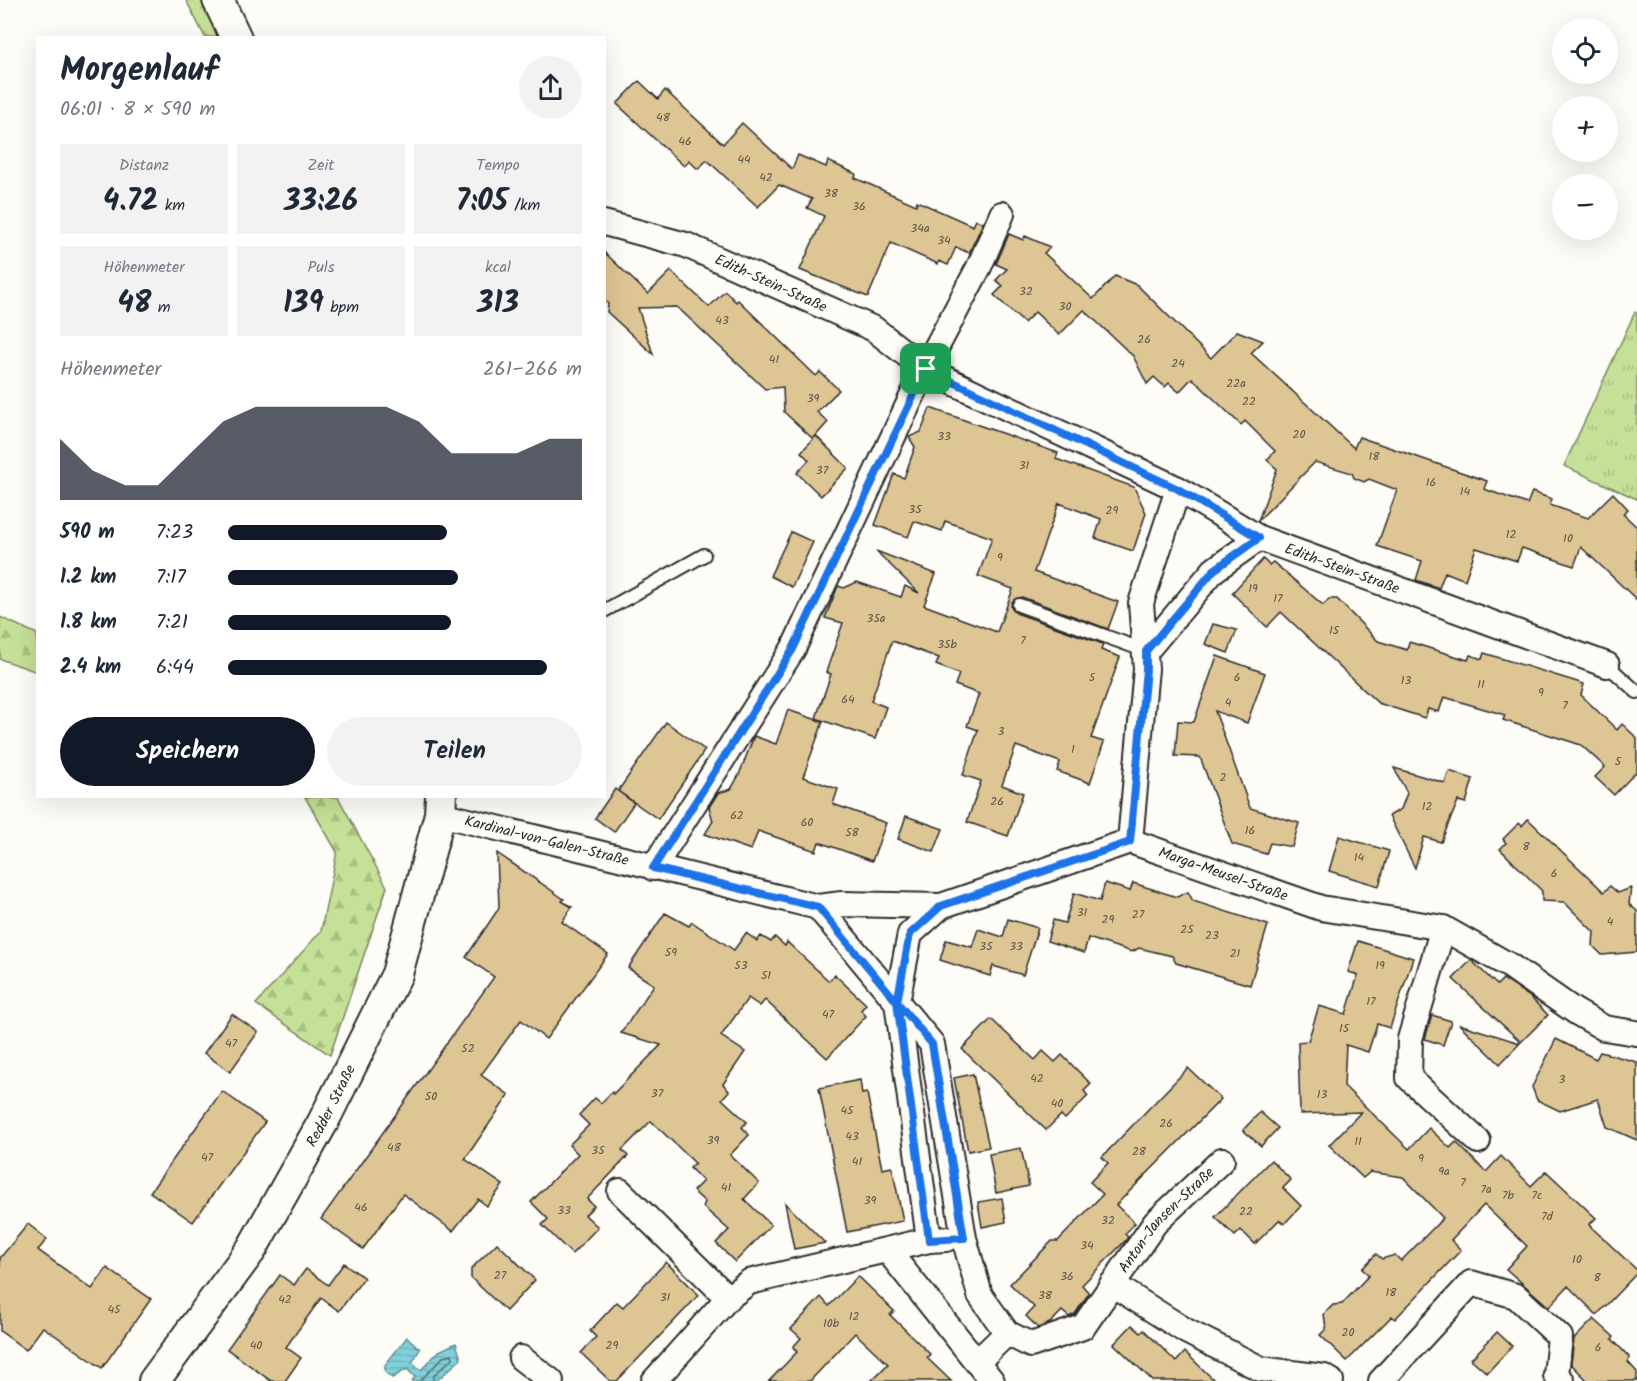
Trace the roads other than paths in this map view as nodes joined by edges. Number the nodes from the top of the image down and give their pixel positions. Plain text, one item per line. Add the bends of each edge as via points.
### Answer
1 (218, 0) edge
2 (235, 36) edge
3 (1002, 214) dead end
4 (606, 224) edge
5 (926, 369) junction
6 (1178, 489) junction
7 (1259, 538) junction
8 (704, 555) dead end
9 (1019, 605) dead end
10 (606, 610) edge
11 (1146, 651) junction
12 (1607, 665) joint
13 (1637, 692) edge
14 (441, 805) edge
15 (1130, 842) junction
16 (653, 868) junction
17 (941, 906) junction
18 (818, 907) junction
19 (1443, 928) junction
20 (897, 1002) junction
21 (1636, 1033) edge
22 (1478, 1141) dead end
23 (1222, 1160) dead end
24 (620, 1191) dead end
25 (964, 1238) junction
26 (929, 1240) junction
27 (888, 1251) junction
28 (1112, 1284) junction
29 (728, 1298) junction
30 (1007, 1333) junction
31 (522, 1358) dead end
32 (978, 1361) junction
33 (161, 1376) edge
34 (551, 1381) edge
35 (654, 1381) edge
36 (992, 1381) edge
37 (1330, 1381) edge
38 (1381, 1381) edge
39 (1562, 1381) edge

1 - 2 street
3 - 5 street
4 - 5 street, Edith-Stein-Straße via 686,245 874,329
5 - 6 street, Edith-Stein-Straße
5 - 16 street via 793,649
6 - 7 street, Edith-Stein-Straße
6 - 11 street via 1141,603
7 - 11 street via 1214,570
7 - 12 street, Edith-Stein-Straße
8 - 10 lane
9 - 11 lane
11 - 15 street
12 - 13 lane
14 - 16 street, Kardinal-von-Galen-Straße
14 - 33 street, Redder Straße via 397,974 323,1122 251,1250
15 - 17 street
15 - 19 street, Marga-Meusel-Straße via 1320,908
16 - 18 street, Kardinal-von-Galen-Straße
17 - 18 street
17 - 20 street via 910,934
18 - 20 street
19 - 21 street, Marga-Meusel-Straße via 1510,966 1604,1028
19 - 22 street via 1410,1040 1409,1078
20 - 25 street via 932,1044
20 - 26 street
23 - 28 street, Anton-Jansen-Straße via 1155,1222
24 - 29 street
25 - 26 street
25 - 30 street via 980,1295
26 - 27 street
27 - 29 street via 749,1282
27 - 32 street
28 - 30 street, Anton-Jansen-Straße via 1083,1327 1030,1345
28 - 37 street, Anton-Jansen-Straße via 1186,1331 1261,1370 1324,1377
29 - 35 street
30 - 32 street
31 - 34 street
32 - 36 street
38 - 39 street via 1471,1283 1515,1296 1560,1338 1556,1375

